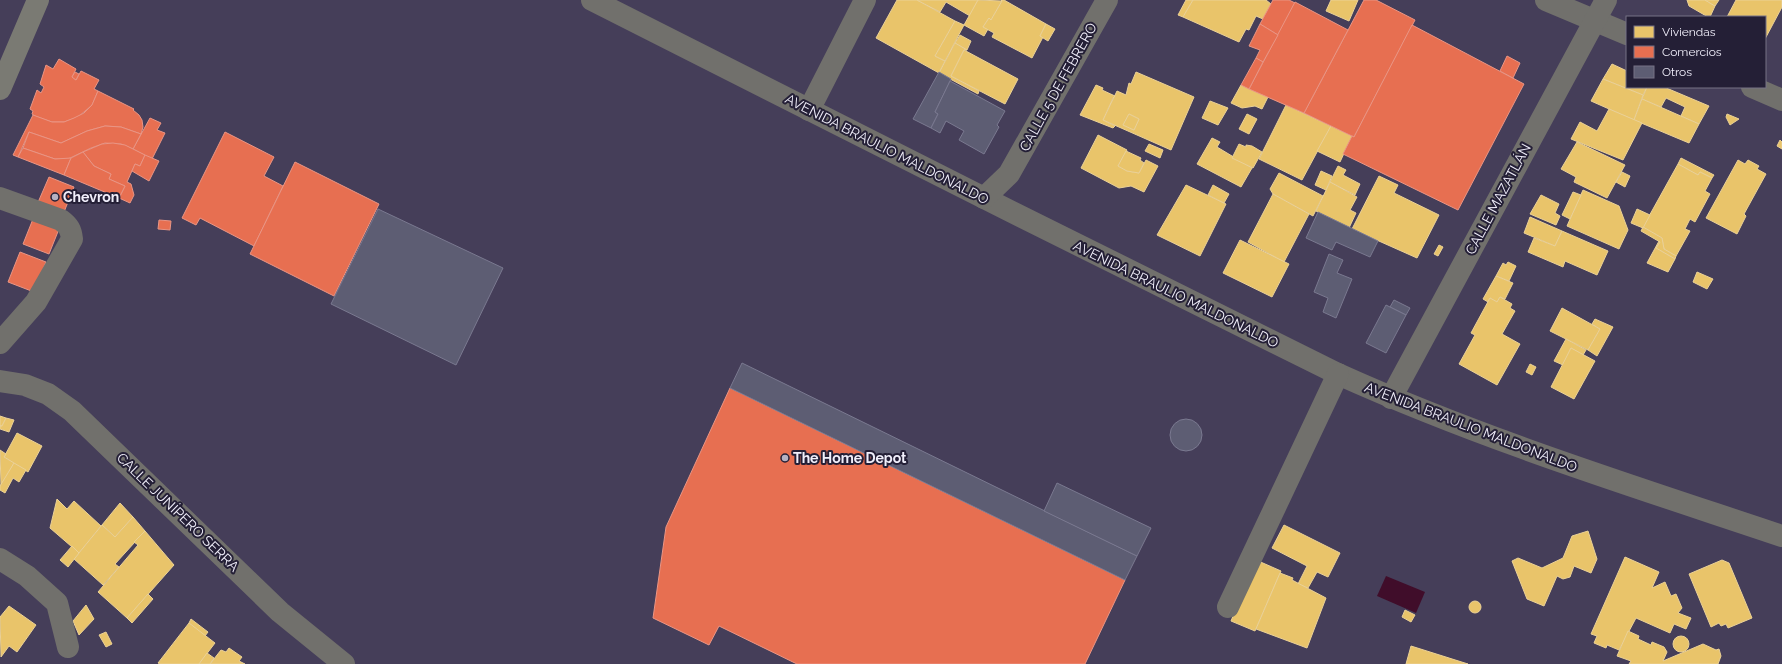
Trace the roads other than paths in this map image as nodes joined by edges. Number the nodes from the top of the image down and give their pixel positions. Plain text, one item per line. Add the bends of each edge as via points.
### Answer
1 (38, 0) edge
2 (865, 0) edge
3 (1107, 0) edge
4 (1546, 0) edge
5 (1606, 0) edge
6 (602, 2) edge
7 (1594, 21) junction
8 (1626, 34) edge
9 (1754, 88) edge
10 (0, 89) edge
11 (1782, 100) edge
12 (810, 110) junction
13 (1009, 174) junction
14 (0, 198) edge
15 (984, 198) junction
16 (1010, 211) junction
17 (0, 343) edge
18 (1338, 374) junction
19 (0, 381) edge
20 (1391, 398) junction
21 (1782, 536) edge
22 (0, 559) edge
23 (1228, 607) dead end
24 (68, 647) dead end
25 (344, 664) edge

1 - 10 main road
2 - 12 street
3 - 13 street, CALLE 5 DE FEBRERO
4 - 7 street
5 - 7 street, CALLE MAZATLÁN
6 - 12 street, AVENIDA BRAULIO MALDONALDO
7 - 8 street
7 - 20 street, CALLE MAZATLÁN
9 - 11 street
12 - 15 street, AVENIDA BRAULIO MALDONALDO
13 - 15 street, CALLE 5 DE FEBRERO
13 - 16 street
14 - 17 street via 61,220 71,231 72,240 36,302
15 - 16 street, AVENIDA BRAULIO MALDONALDO
16 - 18 street, AVENIDA BRAULIO MALDONALDO
18 - 20 street, AVENIDA BRAULIO MALDONALDO
18 - 23 street
19 - 25 street, CALLE JUNÍPERO SERRA via 25,384 48,394 72,410 280,612
20 - 21 street, AVENIDA BRAULIO MALDONALDO via 1552,460
22 - 24 street via 27,576 57,603

